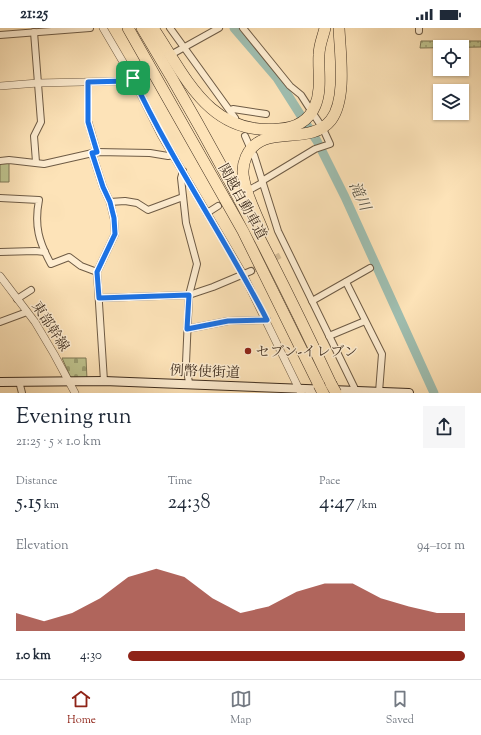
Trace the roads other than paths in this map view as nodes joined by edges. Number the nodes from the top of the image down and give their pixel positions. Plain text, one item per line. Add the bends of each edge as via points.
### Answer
1 (90, 28) edge
2 (104, 28) edge
3 (128, 28) edge
4 (142, 28) edge
5 (153, 28) edge
6 (170, 28) edge
7 (219, 28) edge
8 (242, 28) edge
9 (325, 28) edge
10 (339, 28) edge
11 (34, 32) junction
12 (0, 35) edge
13 (183, 48) junction
14 (174, 53) dead end
15 (142, 72) dead end
16 (133, 78) junction
17 (88, 82) junction
18 (38, 83) junction
19 (0, 86) edge
20 (230, 110) junction
21 (312, 112) junction
22 (266, 114) dead end
23 (235, 118) dead end
24 (322, 128) junction
25 (299, 130) junction
26 (245, 136) dead end
27 (249, 145) dead end
28 (95, 152) junction
29 (172, 155) junction
30 (254, 155) dead end
31 (0, 161) edge
32 (36, 162) junction
33 (183, 171) junction
34 (262, 182) junction
35 (251, 188) dead end
36 (183, 197) junction
37 (0, 198) edge
38 (110, 202) junction
39 (218, 206) dead end
40 (207, 213) junction
41 (0, 252) edge
42 (45, 252) junction
43 (288, 252) junction
44 (281, 255) tunnel mouth
45 (370, 268) dead end
46 (252, 270) tunnel mouth
47 (97, 272) junction
48 (243, 274) junction
49 (0, 276) edge
50 (280, 277) junction
51 (346, 282) junction
52 (31, 290) dead end
53 (189, 295) junction
54 (99, 298) junction
55 (17, 299) junction
56 (312, 301) junction
57 (27, 312) junction
58 (267, 320) junction
59 (365, 321) junction
60 (0, 322) edge
61 (187, 329) junction
62 (329, 336) junction
63 (68, 380) junction
64 (19, 381) junction
65 (104, 381) junction
66 (0, 382) edge
67 (189, 383) junction
68 (252, 389) edge
69 (321, 389) edge
70 (333, 389) edge
71 (300, 391) edge
72 (356, 392) edge
73 (379, 392) junction
74 (22, 393) edge
75 (75, 393) edge
76 (409, 393) edge

1 - 11 street
2 - 16 street
3 - 69 highway, 関越自動車道 via 243,231
4 - 50 highway, 関越自動車道 via 214,152
5 - 25 highway via 201,99 223,118 242,127
6 - 13 street
7 - 13 street
8 - 21 street via 290,86 301,95
9 - 21 highway via 319,52 317,99
10 - 24 highway via 340,99 331,120
11 - 12 street
11 - 18 street
13 - 14 street
13 - 20 street
15 - 16 street
16 - 17 street via 127,81
16 - 29 street
17 - 18 street
17 - 28 street via 88,122
18 - 19 street
18 - 32 street via 41,122 34,136
20 - 22 street
20 - 23 street
21 - 24 street
21 - 25 highway
24 - 25 highway
24 - 34 street via 330,144 315,149
25 - 50 highway via 260,141 248,153 243,166 245,186
26 - 27 street
28 - 29 street
28 - 32 street via 44,164
28 - 38 street via 103,187
29 - 33 street
30 - 34 street
31 - 32 street
33 - 36 street
33 - 40 street
34 - 35 street
34 - 43 street via 270,211
36 - 38 street via 148,210 137,203
36 - 53 street via 186,223 197,264
37 - 42 street via 39,200 36,228
38 - 47 street via 115,234
39 - 40 street
40 - 48 street
41 - 42 street
42 - 47 street via 52,264 70,258 81,266
43 - 44 street
43 - 56 street
45 - 51 street
46 - 48 street
47 - 54 street
48 - 53 street
48 - 58 street
49 - 55 street, 東部幹線
50 - 70 highway, 関越自動車道
51 - 56 street
51 - 59 street
52 - 55 street
53 - 54 street
53 - 61 street
54 - 65 street
55 - 57 street, 東部幹線
56 - 62 street
57 - 60 street
57 - 63 street, 東部幹線
58 - 61 street via 228,321
58 - 71 street
59 - 62 street
59 - 73 street via 382,354
61 - 67 street via 186,363
62 - 72 street
63 - 64 main road, 例幣使街道
63 - 65 main road, 例幣使街道
63 - 75 street, 東部幹線
64 - 66 main road, 例幣使街道
64 - 74 street
65 - 67 main road, 例幣使街道
67 - 68 main road, 例幣使街道
68 - 71 main road, 例幣使街道
71 - 72 main road, 例幣使街道
72 - 73 main road, 例幣使街道
73 - 76 main road, 例幣使街道

